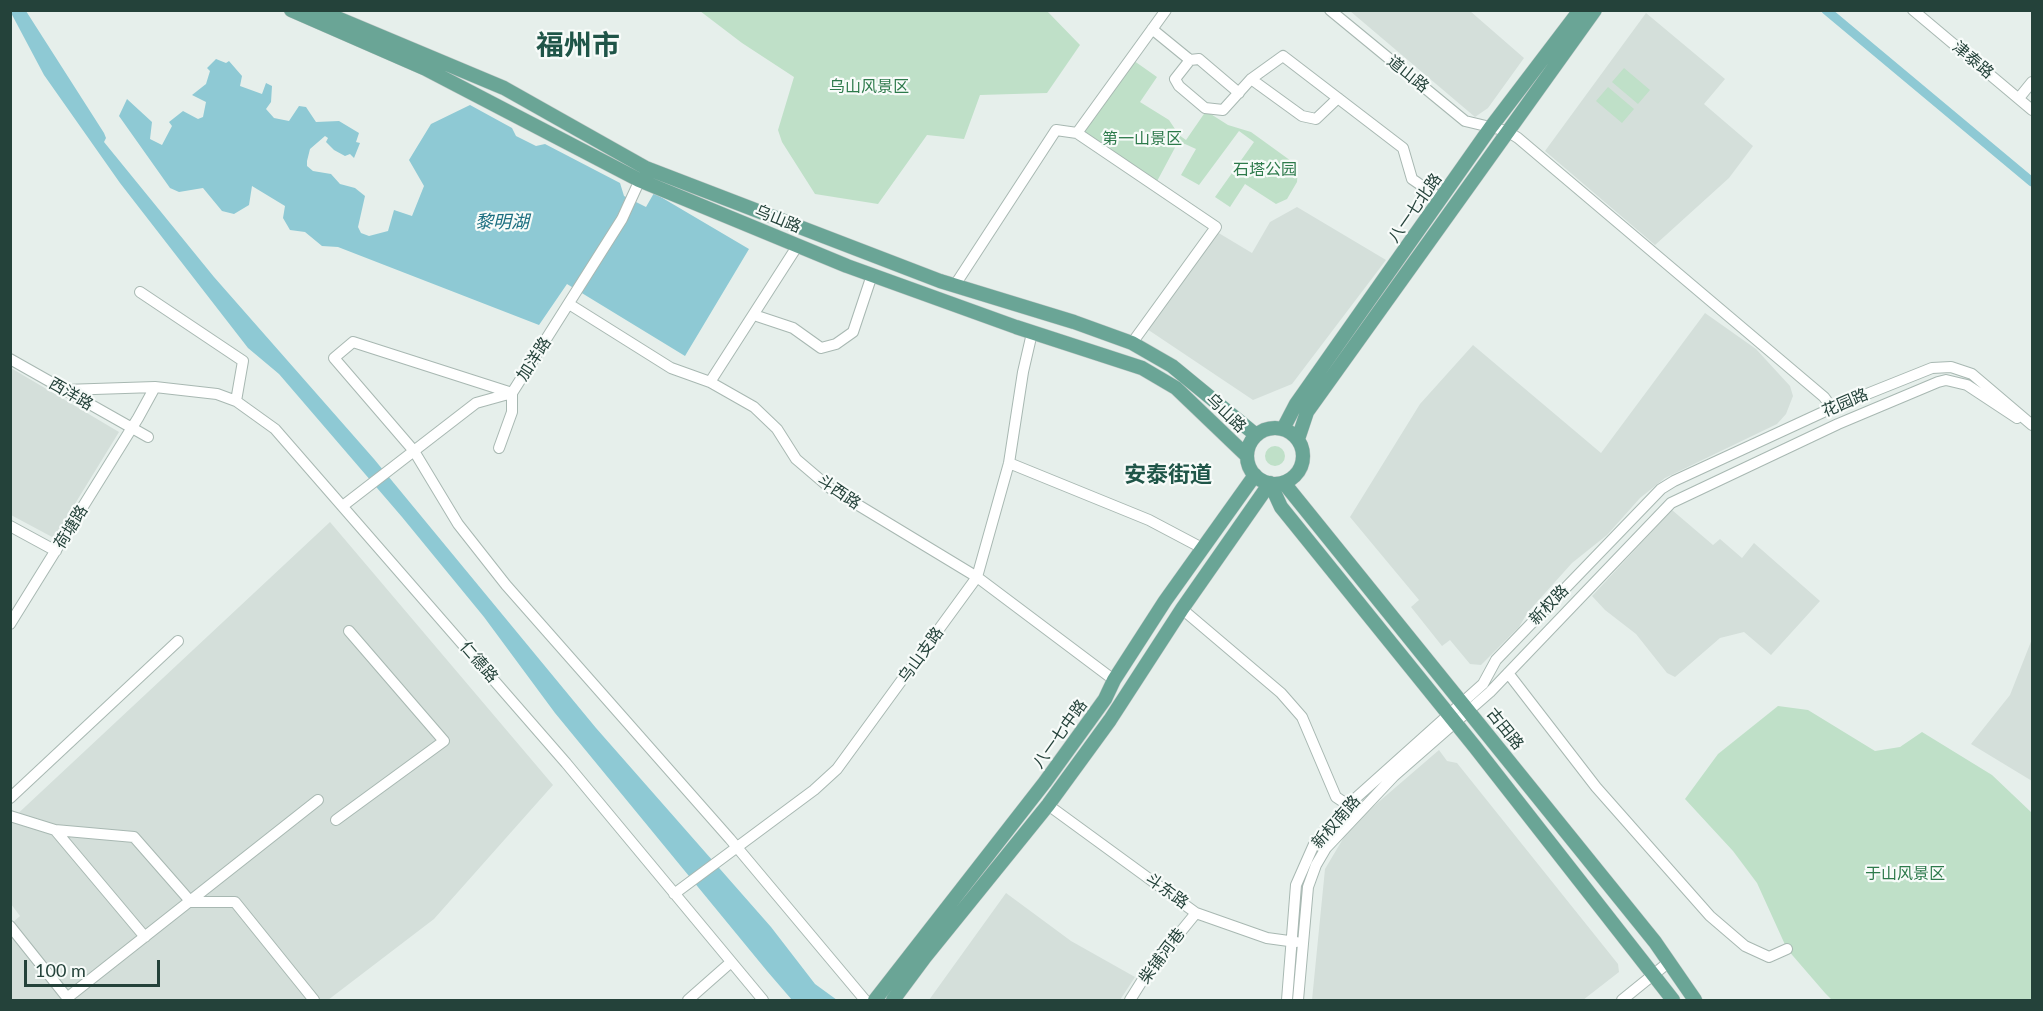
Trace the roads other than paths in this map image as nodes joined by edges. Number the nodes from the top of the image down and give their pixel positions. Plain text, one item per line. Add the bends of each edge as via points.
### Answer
1 (291, 10) edge
2 (318, 10) edge
3 (1166, 10) edge
4 (1329, 10) edge
5 (1580, 10) edge
6 (1595, 10) edge
7 (1913, 10) edge
8 (1152, 29) junction
9 (1190, 60) junction
10 (1251, 79) junction
11 (2032, 82) edge
12 (1239, 93) junction
13 (1338, 98) junction
14 (2019, 98) junction
15 (2032, 110) edge
16 (1491, 127) junction
17 (1507, 131) junction
18 (1077, 133) junction
19 (642, 174) junction
20 (1442, 200) junction
21 (798, 244) junction
22 (872, 276) junction
23 (955, 285) junction
24 (140, 292) dead end
25 (569, 304) junction
26 (754, 315) junction
27 (1032, 333) junction
28 (1132, 343) junction
29 (10, 359) edge
30 (710, 382) junction
31 (154, 387) junction
32 (64, 390) junction
33 (512, 393) junction
34 (236, 401) junction
35 (1832, 408) junction
36 (2032, 427) edge
37 (131, 428) junction
38 (1283, 429) junction
39 (1256, 435) junction
40 (148, 437) dead end
41 (1298, 439) junction
42 (499, 448) dead end
43 (414, 451) junction
44 (1247, 456) junction
45 (1009, 463) junction
46 (1255, 475) junction
47 (1277, 483) junction
48 (1653, 496) joint
49 (344, 505) junction
50 (1663, 510) joint
51 (10, 526) edge
52 (1203, 548) junction
53 (57, 550) junction
54 (977, 578) junction
55 (1182, 609) junction
56 (10, 624) edge
57 (349, 631) dead end
58 (178, 641) dead end
59 (1508, 673) junction
60 (1114, 680) junction
61 (1467, 707) junction
62 (1452, 719) junction
63 (10, 798) edge
64 (318, 800) dead end
65 (1048, 805) junction
66 (1348, 805) junction
67 (10, 816) edge
68 (336, 820) dead end
69 (55, 830) junction
70 (737, 848) junction
71 (674, 894) junction
72 (191, 902) junction
73 (1196, 913) junction
74 (10, 926) edge
75 (146, 937) junction
76 (1296, 942) junction
77 (1787, 949) dead end
78 (1669, 962) junction
79 (730, 963) junction
80 (1653, 975) junction
81 (68, 999) edge
82 (314, 1000) edge
83 (688, 1000) edge
84 (763, 1000) edge
85 (865, 1000) edge
86 (875, 1000) edge
87 (894, 1000) edge
88 (1130, 1000) edge
89 (1287, 1000) edge
90 (1298, 1000) edge
91 (1622, 1000) edge
92 (1673, 1000) edge
93 (1695, 1000) edge

1 - 19 main road, 乌山路 via 426,69
2 - 19 main road, 乌山路 via 504,88
3 - 8 street
4 - 16 street, 道山路 via 1465,121
5 - 16 main road, 八一七北路
6 - 17 main road
7 - 14 street, 津泰路
8 - 9 street
8 - 18 street
9 - 12 street via 1199,59
9 - 12 street via 1175,79 1205,108 1223,110
10 - 12 street
10 - 13 street via 1302,117 1316,119
10 - 13 street via 1283,56
11 - 14 street
13 - 20 street via 1403,148 1412,179
14 - 15 street, 津泰路
16 - 17 street, 道山路
16 - 20 main road, 八一七北路
17 - 35 street via 1824,397
17 - 41 main road via 1307,412
18 - 23 street via 1056,129
18 - 28 street via 1216,227
19 - 21 main road, 乌山路
19 - 23 main road, 乌山路
19 - 25 street, 加洋路 via 632,200
20 - 38 main road, 八一七北路 via 1296,405
21 - 22 main road, 乌山路
21 - 26 street
22 - 26 street via 853,332 836,344 821,348 793,328
22 - 27 main road, 乌山路
23 - 28 main road, 乌山路
24 - 34 street via 243,361
25 - 30 street, 斗西路 via 671,368
25 - 33 street, 加洋路
26 - 30 street
27 - 44 main road, 乌山路 via 1142,368 1176,388
27 - 45 street, 乌山支路
28 - 39 main road, 乌山路 via 1172,366
29 - 32 street, 西洋路
30 - 54 street, 斗西路 via 766,417 796,459 830,488
31 - 32 street, 仁德路
31 - 34 street, 仁德路 via 217,394
31 - 37 street, 荷塘路
32 - 37 street, 西洋路
33 - 42 street via 512,412
33 - 43 street, 加洋路 via 476,403
33 - 43 street via 353,342 334,358
34 - 49 street, 仁德路 via 275,429
35 - 36 street, 花园路 via 1932,368 1951,367 1972,374
35 - 48 street, 花园路 via 1674,481
36 - 50 street, 花园路 via 1967,385 1946,380 1685,494
37 - 40 street, 西洋路
37 - 53 street, 荷塘路
38 - 39 main road via 1269,429
38 - 41 main road
39 - 44 main road
41 - 47 main road via 1302,464 1298,472
43 - 49 street, 加洋路
43 - 70 street via 451,514 495,571
44 - 46 main road
45 - 52 street via 1149,520
45 - 54 street, 乌山支路
46 - 47 main road
46 - 52 main road, 八一七中路
47 - 55 main road, 八一七中路
47 - 61 main road, 古田路
47 - 62 main road via 1281,507
48 - 61 street, 新权路 via 1496,660
49 - 71 street, 仁德路
50 - 59 street, 新权路
51 - 53 street
52 - 60 main road, 八一七中路
53 - 56 street, 荷塘路
54 - 60 street, 斗西路
54 - 70 street, 乌山支路 via 837,769
55 - 65 main road, 八一七中路 via 1110,720
55 - 66 street via 1281,693 1302,717 1336,797
57 - 68 street via 444,741
58 - 63 street
59 - 61 street, 新权路
59 - 77 street via 1596,787 1710,916 1745,946 1769,957
60 - 86 main road, 八一七中路 via 1106,699 1045,782
61 - 62 street, 新权路
61 - 78 main road, 古田路
62 - 66 street, 新权南路
62 - 76 street, 新权南路 via 1326,848 1308,887
62 - 80 main road
64 - 72 street
65 - 73 street, 斗东路
65 - 87 main road, 八一七中路
66 - 76 street, 新权南路 via 1315,842 1304,861 1296,885
67 - 69 street
69 - 72 street via 134,837
69 - 75 street
70 - 71 street, 乌山支路
70 - 85 street
71 - 79 street, 仁德路
72 - 75 street
72 - 82 street via 235,902
73 - 76 street, 斗东路 via 1267,938
73 - 88 street, 柴铺河巷
74 - 81 street
75 - 81 street
76 - 89 street, 新权南路
76 - 90 street, 新权南路
78 - 80 street
78 - 93 main road, 古田路
79 - 83 street
79 - 84 street, 仁德路
80 - 91 street
80 - 92 main road

